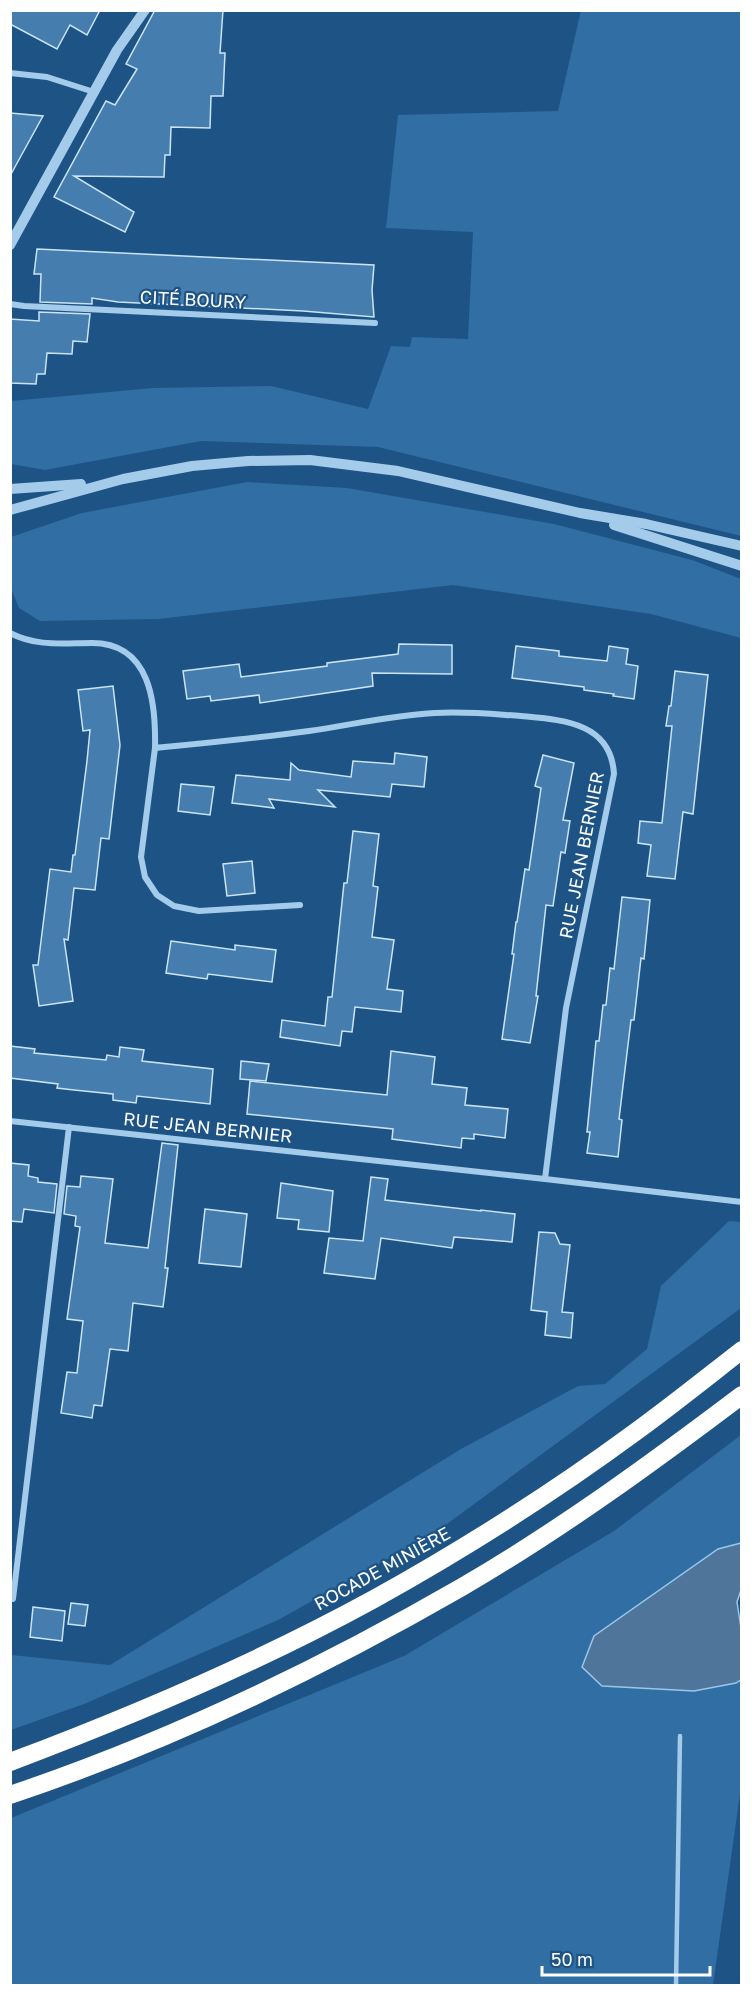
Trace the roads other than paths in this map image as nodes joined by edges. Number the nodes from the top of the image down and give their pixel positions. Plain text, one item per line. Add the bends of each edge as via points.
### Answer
1 (145, 10) edge
2 (10, 73) edge
3 (94, 92) junction
4 (10, 245) edge
5 (10, 304) edge
6 (375, 323) dead end
7 (123, 479) junction
8 (10, 489) edge
9 (10, 510) edge
10 (580, 513) junction
11 (741, 546) edge
12 (741, 566) edge
13 (10, 633) edge
14 (155, 748) junction
15 (300, 905) dead end
16 (10, 1122) edge
17 (69, 1127) junction
18 (545, 1179) junction
19 (741, 1202) edge
20 (741, 1343) edge
21 (741, 1350) edge
22 (705, 1379) junction
23 (741, 1395) edge
24 (13, 1599) dead end
25 (680, 1736) dead end
26 (10, 1762) edge
27 (10, 1795) edge
28 (676, 1986) edge

1 - 3 street
2 - 3 street via 47,76
3 - 4 street
5 - 6 street, CITÉ BOURY
7 - 8 street
7 - 9 street
7 - 10 street via 216,463 320,461 398,471
10 - 11 street
10 - 12 street
13 - 14 street via 42,644 108,645 128,654 149,685
14 - 15 street via 141,857 145,878 157,895 174,906 199,911
14 - 18 street, RUE JEAN BERNIER via 457,712 568,721 588,729 604,744 611,755 614,774 566,1008
16 - 17 street, RUE JEAN BERNIER
17 - 18 street, RUE JEAN BERNIER
17 - 24 street
18 - 19 street, RUE JEAN BERNIER
20 - 22 highway
21 - 22 highway, ROCADE MINIÈRE
22 - 26 highway, ROCADE MINIÈRE via 521,1510 374,1599 181,1694
23 - 27 highway via 570,1518 463,1586 352,1648 166,1737
25 - 28 lane

